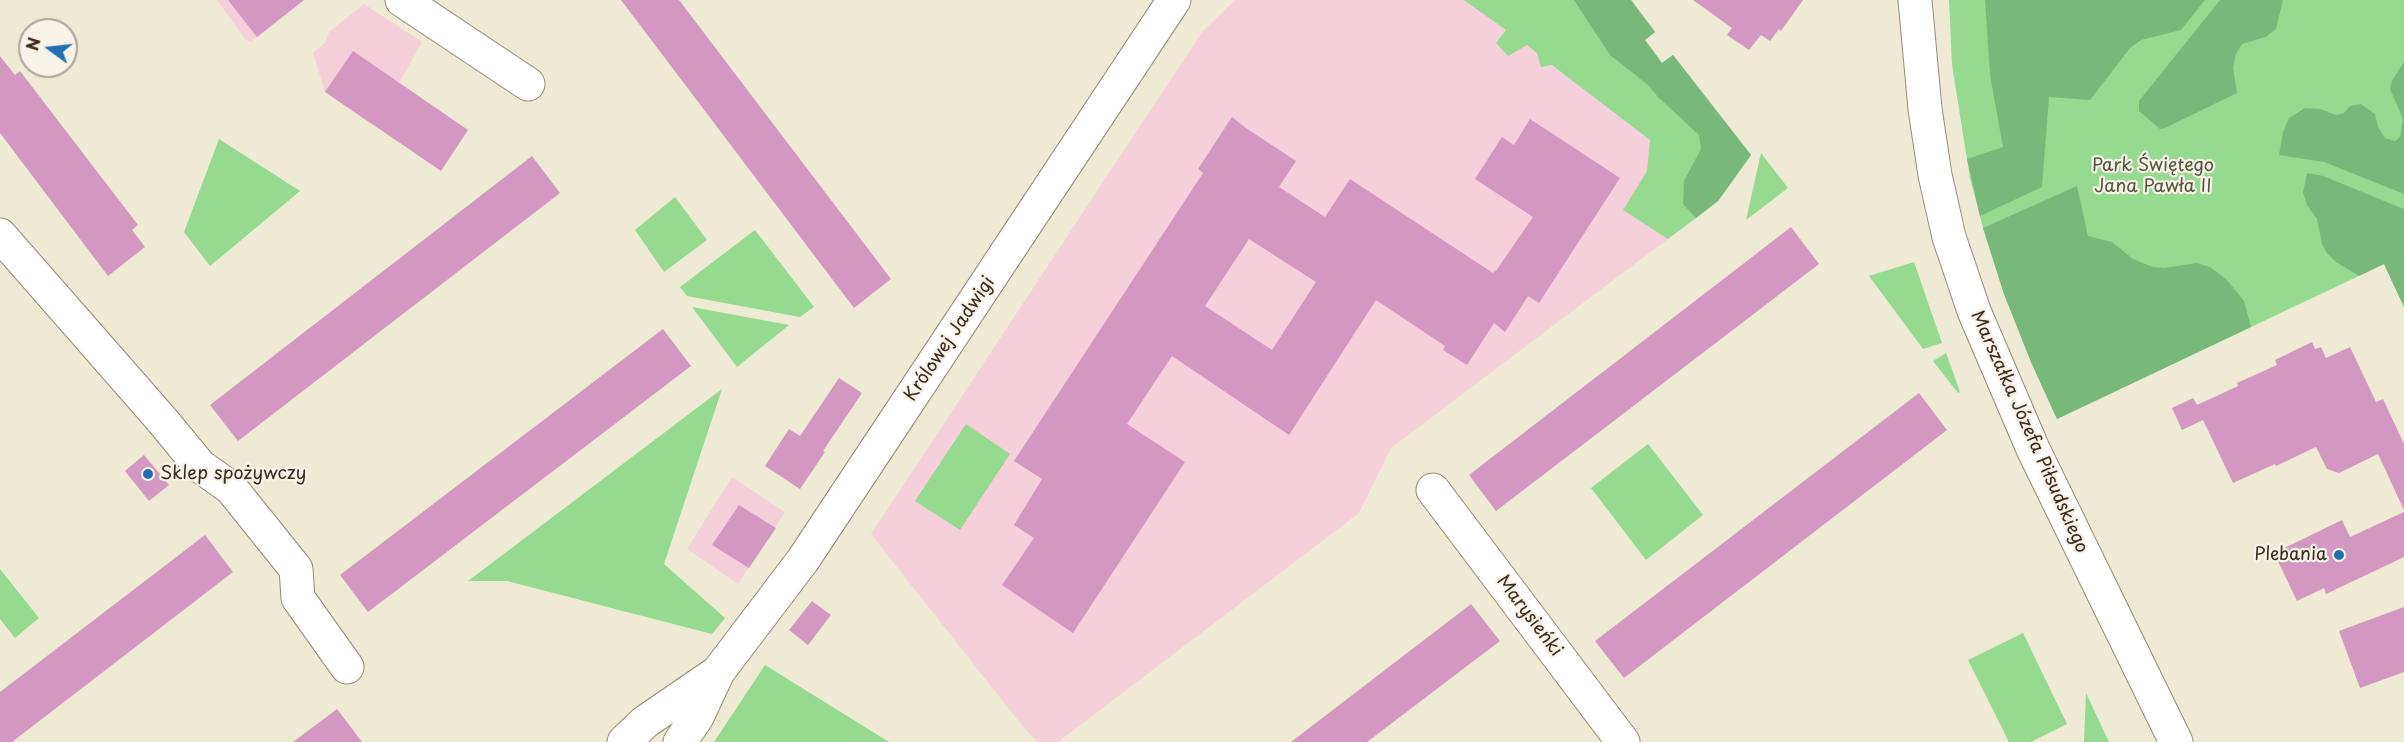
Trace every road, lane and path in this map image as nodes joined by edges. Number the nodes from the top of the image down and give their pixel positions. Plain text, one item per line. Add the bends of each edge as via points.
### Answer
1 (402, 0) edge
2 (1174, 0) edge
3 (1915, 0) edge
4 (528, 84) dead end
5 (0, 235) edge
6 (1433, 490) dead end
7 (347, 667) dead end
8 (718, 672) junction
9 (624, 742) edge
10 (680, 742) edge
11 (1623, 742) edge
12 (2176, 742) edge

1 - 4 street
2 - 8 street, Królowej Jadwigi via 803,560
3 - 12 street, Marszałka Józefa Piłsudskiego via 1935,175 1949,237 1974,311 2033,449
5 - 7 street via 200,466 231,488 296,569 298,598
6 - 11 street, Marysieńki
8 - 9 street, Królowej Jadwigi via 645,722
8 - 10 street, Królowej Jadwigi via 698,717

